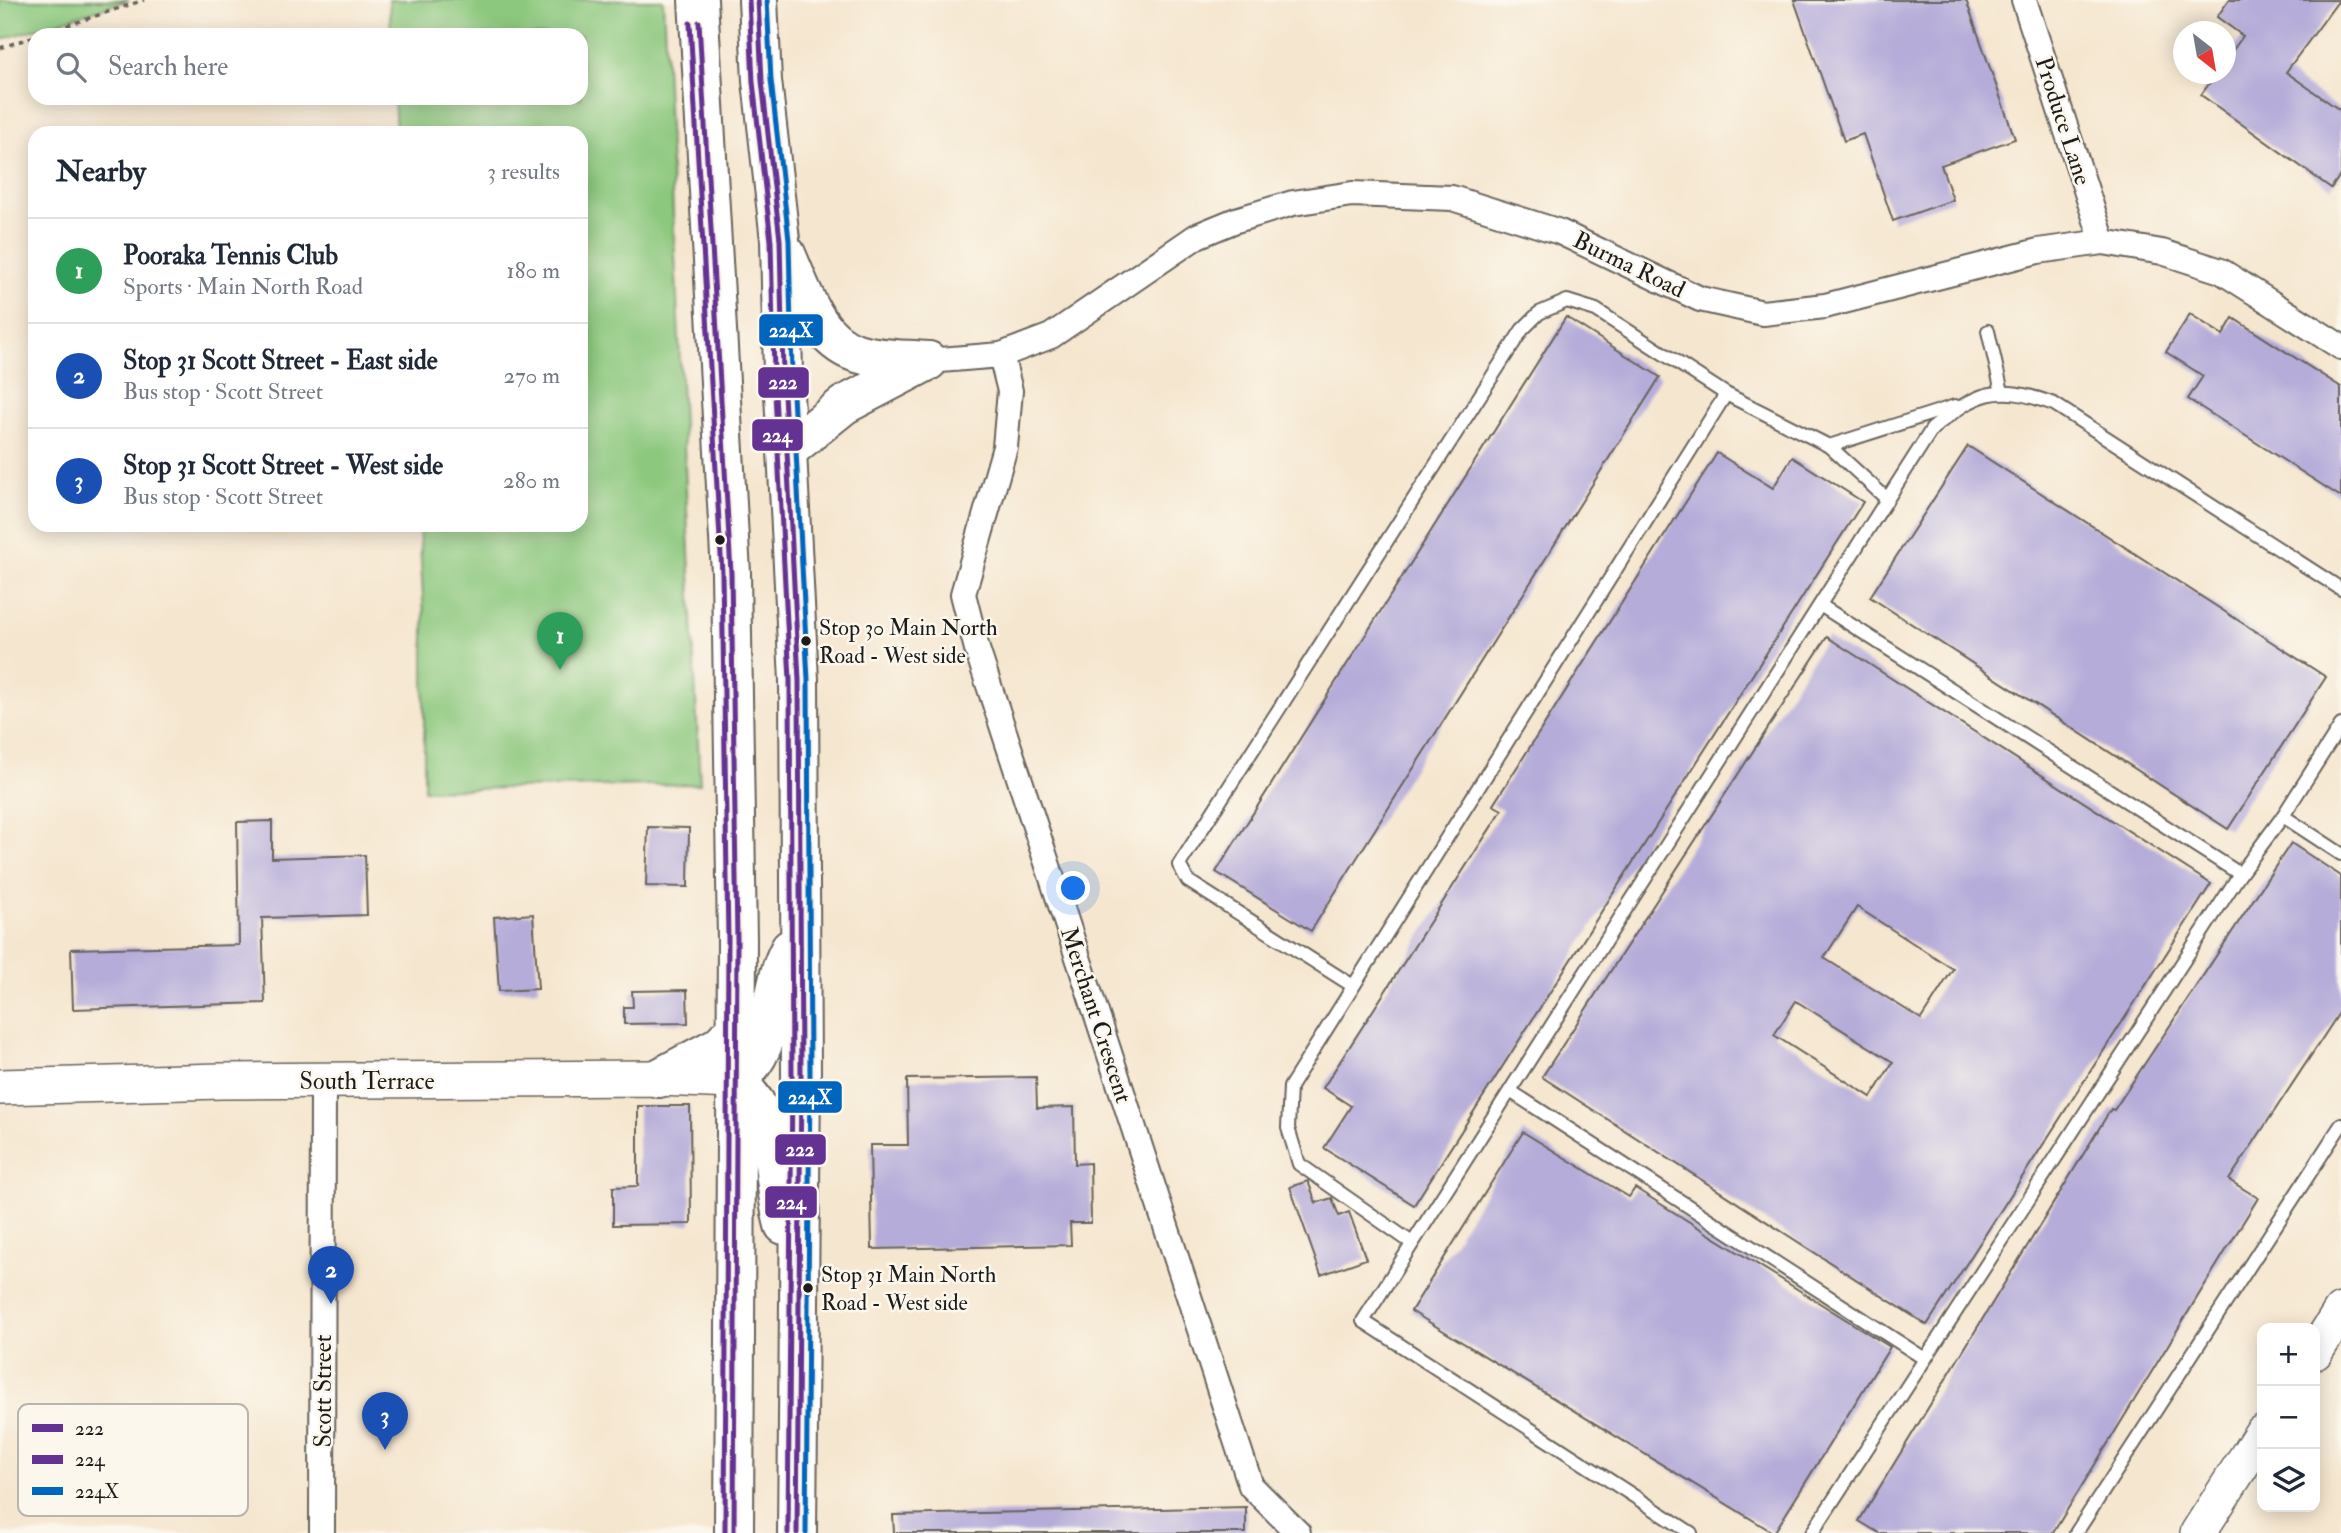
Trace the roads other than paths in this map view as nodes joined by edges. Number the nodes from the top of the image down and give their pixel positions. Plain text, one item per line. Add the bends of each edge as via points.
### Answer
1 (698, 0) edge
2 (758, 0) edge
3 (2024, 0) edge
4 (780, 240) junction
5 (2103, 242) junction
6 (1988, 331) dead end
7 (2341, 347) edge
8 (1000, 355) junction
9 (928, 361) junction
10 (2002, 392) junction
11 (1726, 394) junction
12 (1964, 403) junction
13 (1829, 446) junction
14 (788, 450) junction
15 (1888, 499) junction
16 (2341, 589) edge
17 (1820, 605) junction
18 (2341, 725) edge
19 (2283, 816) junction
20 (2341, 854) edge
21 (2240, 874) junction
22 (801, 929) junction
23 (1353, 986) junction
24 (735, 1030) junction
25 (659, 1078) junction
26 (323, 1081) junction
27 (734, 1081) junction
28 (0, 1087) edge
29 (1510, 1091) junction
30 (2341, 1125) edge
31 (1412, 1243) junction
32 (800, 1287) junction
33 (2341, 1311) edge
34 (2320, 1344) edge
35 (1925, 1359) junction
36 (2257, 1441) edge
37 (322, 1533) edge
38 (734, 1533) edge
39 (797, 1533) edge
40 (1298, 1533) edge
41 (1690, 1533) edge
42 (1812, 1533) edge
43 (2076, 1533) edge
44 (2198, 1533) edge

1 - 24 highway via 732,573
2 - 4 highway
3 - 5 street, Produce Lane
4 - 9 highway via 813,312 834,340 856,353
4 - 14 highway
5 - 7 street, Burma Road via 2162,252 2221,271
5 - 8 street, Burma Road via 2038,251 1825,306 1763,313 1700,299 1560,232 1452,198 1352,194 1293,204 1197,236 1051,336
6 - 10 lane
8 - 9 street, Burma Road
8 - 40 street, Merchant Crescent via 1010,391 1004,447 963,594 977,649 1251,1486
9 - 14 highway via 844,405
10 - 12 lane
10 - 16 lane via 2021,392 2054,404
11 - 13 lane
11 - 23 lane
11 - 23 lane via 1596,310 1567,301 1539,313 1522,330 1179,865 1188,881
12 - 13 lane
12 - 15 lane via 1932,429
13 - 15 lane
14 - 22 highway via 798,656
15 - 17 lane
17 - 21 lane
17 - 29 lane
18 - 19 lane
19 - 20 lane
19 - 21 lane
21 - 35 lane
22 - 27 highway via 780,967 761,1052 751,1068
22 - 32 highway
23 - 31 lane via 1290,1087 1288,1128 1299,1164
24 - 25 highway via 719,1046
24 - 27 highway
25 - 26 street, South Terrace
25 - 27 street, South Terrace
26 - 28 street, South Terrace
26 - 37 street, Scott Street
27 - 32 highway via 751,1093 772,1140 776,1195
27 - 38 highway
29 - 31 lane
29 - 35 lane
30 - 43 lane
31 - 41 lane via 1363,1321
32 - 39 highway
33 - 34 street
35 - 42 lane
36 - 44 street

